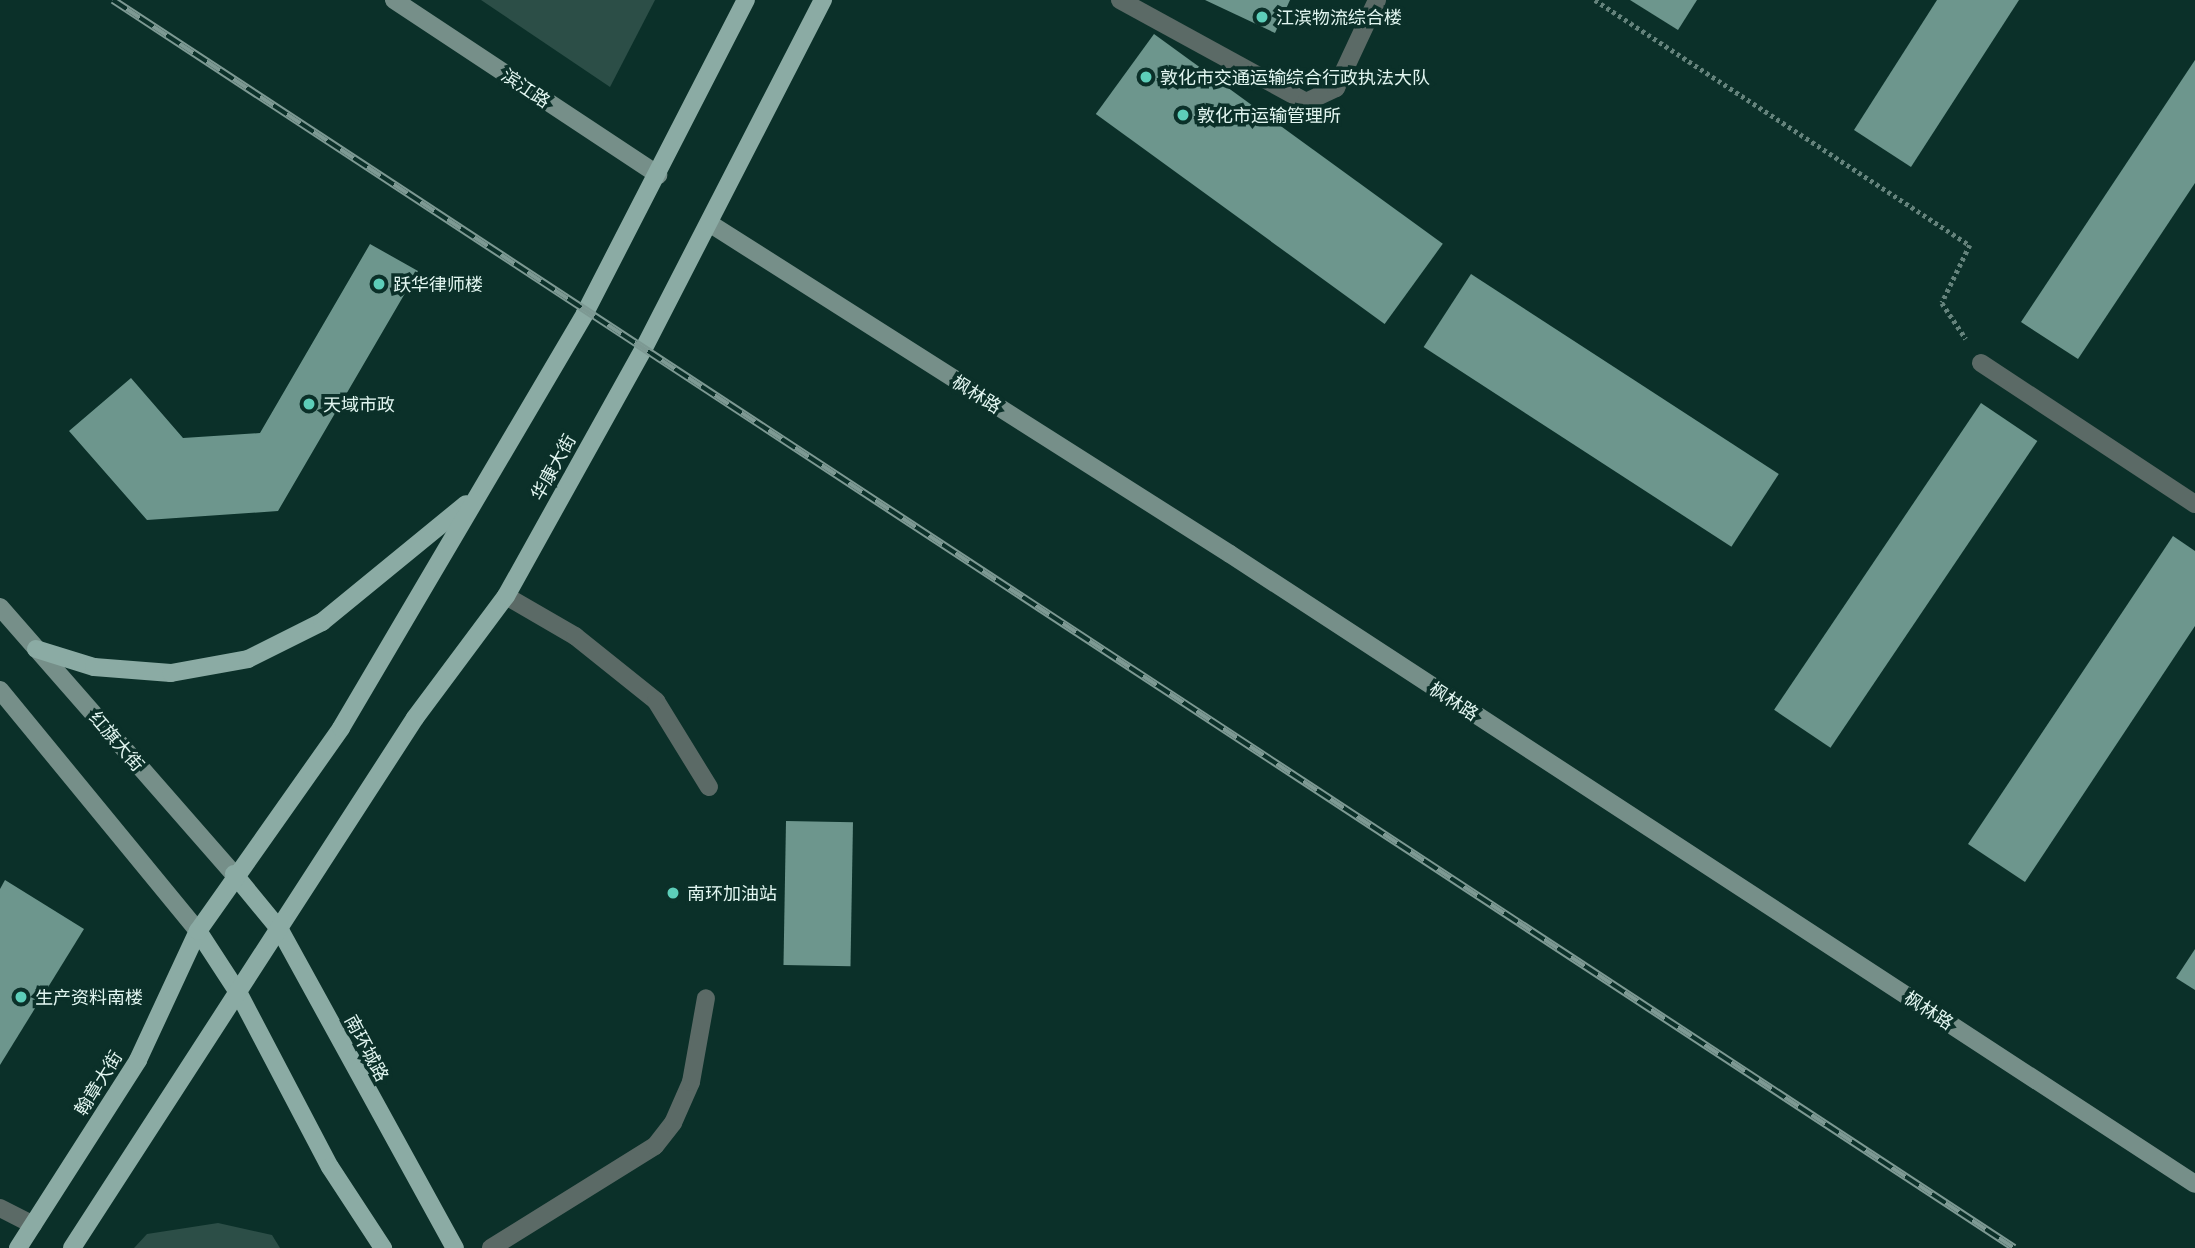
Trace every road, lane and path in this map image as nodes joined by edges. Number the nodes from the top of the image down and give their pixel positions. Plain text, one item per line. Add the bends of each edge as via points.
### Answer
1 (394, 0) edge
2 (746, 0) edge
3 (823, 0) edge
4 (1120, 0) edge
5 (1377, 0) edge
6 (1595, 0) edge
7 (658, 175) junction
8 (709, 223) junction
9 (1981, 363) joint
10 (477, 494) junction
11 (2195, 504) edge
12 (506, 596) junction
13 (0, 607) edge
14 (36, 649) junction
15 (0, 690) edge
16 (709, 787) dead end
17 (234, 874) junction
18 (280, 930) junction
19 (198, 931) junction
20 (239, 994) junction
21 (706, 998) dead end
22 (2195, 1184) edge
23 (0, 1209) edge
24 (33, 1226) junction
25 (18, 1248) edge
26 (72, 1248) edge
27 (383, 1248) edge
28 (455, 1248) edge
29 (491, 1248) edge

1 - 7 street, 滨江路
2 - 7 main road
3 - 8 main road, 华康大街
4 - 5 street via 1306,102 1336,88
6 - 9 path via 1970,245 1942,303
7 - 10 main road via 585,313
8 - 12 main road, 华康大街
8 - 22 street, 枫林路 via 1230,554
9 - 11 street
10 - 14 main road via 386,574 322,622 248,659 171,673 94,667
10 - 17 main road via 341,728
12 - 16 street via 575,636 656,701
12 - 18 main road, 华康大街 via 415,718
13 - 14 street, 红旗大街
14 - 17 street, 红旗大街
15 - 19 street
17 - 18 main road, 南环城路
17 - 19 main road, 翰章大街
18 - 20 main road, 华康大街
18 - 28 main road, 南环城路
19 - 20 main road
19 - 24 main road, 翰章大街 via 138,1060
20 - 26 main road
20 - 27 main road via 330,1167
21 - 29 street via 691,1082 673,1123 655,1146
23 - 24 street
24 - 25 main road, 翰章大街

